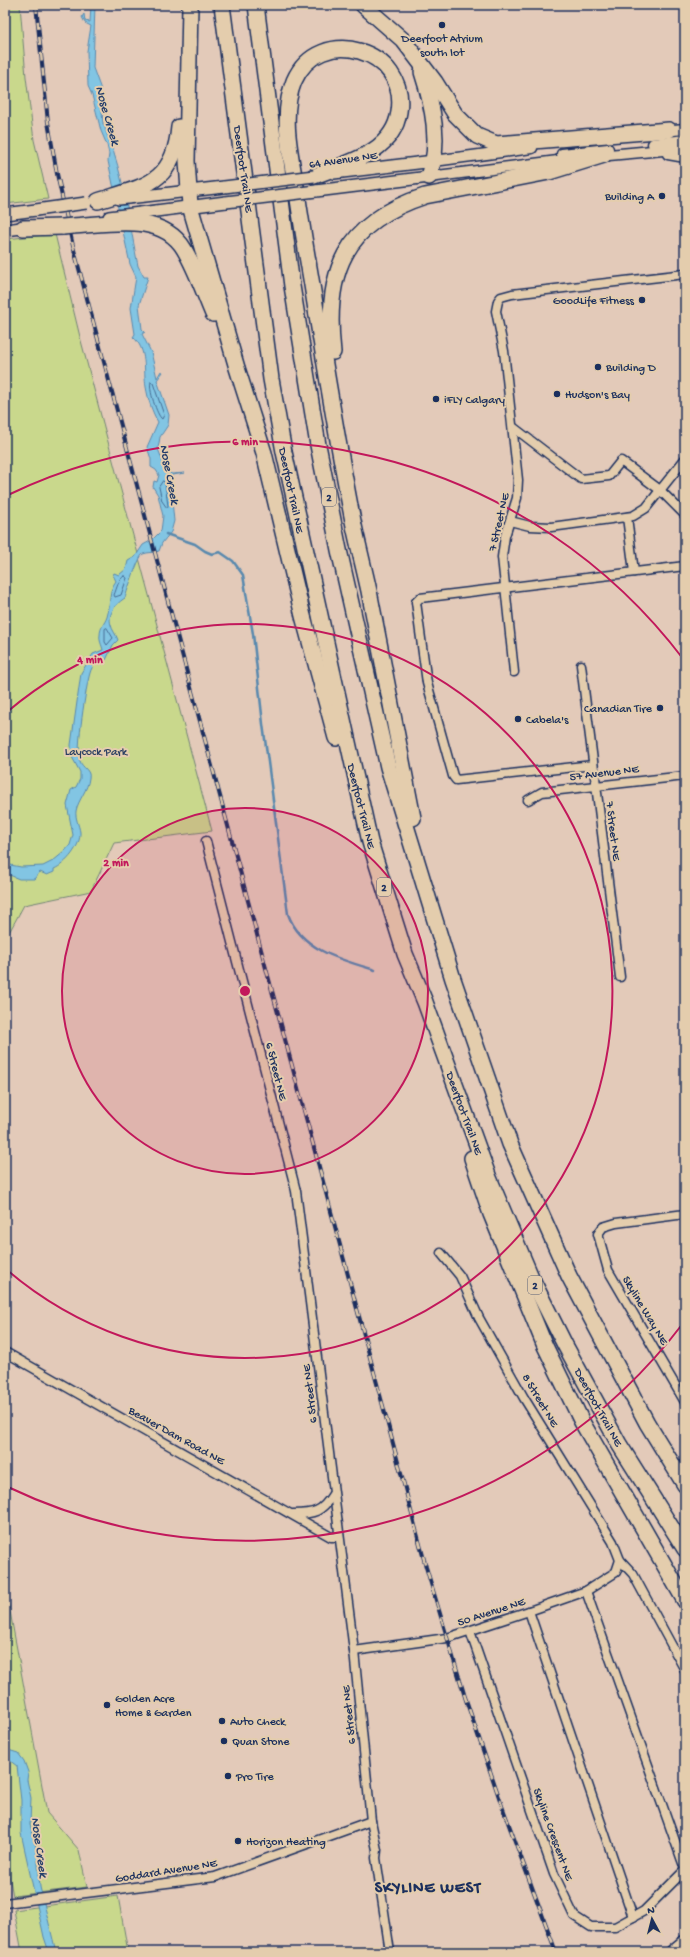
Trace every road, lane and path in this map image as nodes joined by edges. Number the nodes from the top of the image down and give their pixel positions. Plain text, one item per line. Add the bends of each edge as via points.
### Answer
1 (190, 5) edge
2 (222, 5) edge
3 (256, 5) edge
4 (363, 5) edge
5 (190, 45) junction
6 (419, 62) junction
7 (680, 129) edge
8 (685, 140) edge
9 (685, 148) edge
10 (646, 151) junction
11 (604, 155) junction
12 (685, 157) edge
13 (434, 161) junction
14 (474, 171) junction
15 (429, 177) junction
16 (315, 184) junction
17 (190, 199) junction
18 (92, 202) junction
19 (5, 214) edge
20 (59, 225) junction
21 (23, 228) joint
22 (5, 230) edge
23 (685, 274) edge
24 (237, 368) junction
25 (513, 427) junction
26 (685, 459) edge
27 (660, 490) junction
28 (685, 515) edge
29 (627, 517) junction
30 (353, 522) junction
31 (510, 522) junction
32 (685, 566) edge
33 (634, 572) junction
34 (504, 588) junction
35 (581, 665) dead end
36 (514, 672) dead end
37 (593, 765) junction
38 (353, 770) junction
39 (685, 776) edge
40 (596, 785) junction
41 (528, 800) dead end
42 (206, 841) dead end
43 (620, 977) dead end
44 (453, 979) junction
45 (425, 1002) junction
46 (685, 1214) edge
47 (441, 1253) dead end
48 (5, 1352) edge
49 (685, 1402) edge
50 (582, 1422) junction
51 (647, 1423) junction
52 (685, 1468) edge
53 (685, 1485) edge
54 (333, 1494) junction
55 (292, 1514) junction
56 (338, 1537) junction
57 (685, 1549) edge
58 (620, 1560) junction
59 (685, 1588) edge
60 (586, 1591) junction
61 (685, 1601) edge
62 (529, 1611) junction
63 (470, 1631) junction
64 (354, 1651) junction
65 (685, 1670) edge
66 (371, 1821) junction
67 (685, 1869) edge
68 (5, 1903) edge
69 (633, 1917) junction
70 (685, 1943) edge
71 (390, 1952) edge
72 (674, 1952) edge

1 - 5 highway
2 - 38 highway, Deerfoot Trail NE / 2 via 271,379 284,452
3 - 44 highway, 2 via 291,278 318,445 339,550 388,767
4 - 6 highway via 392,29
5 - 17 highway via 187,161
5 - 18 highway via 182,86 177,146 168,166 149,184
6 - 7 highway via 455,114 477,136 496,144
6 - 13 highway via 431,102
7 - 13 street, 64 Avenue NE
8 - 14 street via 513,160
9 - 10 street, 64 Avenue NE
10 - 11 street, 64 Avenue NE
10 - 12 street
11 - 14 street, 64 Avenue NE
11 - 30 highway via 549,172 410,201 380,216 355,238 336,276 330,303
13 - 15 highway
13 - 16 main road, 64 Avenue NE
14 - 15 street, 64 Avenue NE
15 - 16 main road, 64 Avenue NE
16 - 17 main road, 64 Avenue NE, bridge via 224,188
16 - 17 main road, 64 Avenue NE, bridge via 226,202
16 - 30 highway via 370,153 387,140 396,125 400,110 398,88 385,66 369,54 339,49 324,52 310,60 294,82 289,98 288,116 300,214
17 - 18 main road, 64 Avenue NE
17 - 20 main road, 64 Avenue NE
17 - 24 highway
18 - 19 main road, 64 Avenue NE, bridge
20 - 21 highway
20 - 24 highway via 130,222 153,226 172,236 184,249
21 - 22 main road
23 - 25 street, 7 Street NE via 507,295 501,298 496,306
24 - 38 highway via 264,453 303,616 342,759
25 - 27 street via 580,479 609,476 621,461
25 - 31 street, 7 Street NE via 518,490
26 - 27 street
27 - 28 street
27 - 29 street via 640,513
29 - 31 street via 551,527
29 - 33 street
30 - 44 highway via 369,591 416,836 452,961
31 - 34 street, 7 Street NE via 502,557
32 - 33 street
33 - 34 street
34 - 36 street, 7 Street NE
34 - 37 street via 420,598 416,602 426,683 453,776 456,780
35 - 37 street, 7 Street NE
37 - 40 street, 7 Street NE
38 - 45 highway, Deerfoot Trail NE / 2 via 370,842 405,954
39 - 40 street, 57 Avenue NE
40 - 41 street, 57 Avenue NE via 542,792
40 - 43 street, 7 Street NE
42 - 54 street, 6 Street NE via 296,1192
44 - 51 highway, 2 via 510,1144 538,1210 569,1276
45 - 50 highway via 488,1208 544,1346
45 - 57 highway, Deerfoot Trail NE / 2 via 489,1178 531,1276 568,1351 620,1444
46 - 49 street, Skyline Way NE via 616,1223 603,1227 598,1234 608,1270
47 - 58 street, 8 Street NE via 460,1276 479,1318 524,1398 613,1542
48 - 55 street, Beaver Dam Road NE
50 - 59 highway
50 - 61 highway
51 - 52 highway
51 - 53 highway, 2
54 - 55 street via 318,1511
54 - 56 street, 6 Street NE
55 - 56 street, Beaver Dam Road NE via 331,1537
56 - 64 street, 6 Street NE
58 - 60 street, 50 Avenue NE via 616,1572
58 - 65 street via 633,1574
60 - 62 street, 50 Avenue NE
60 - 67 street, Skyline Crescent NE
62 - 63 street, 50 Avenue NE
62 - 69 street
63 - 64 street, 50 Avenue NE via 428,1642
63 - 69 street, Skyline Crescent NE via 554,1874 574,1916 591,1927 615,1927
64 - 66 street, 6 Street NE
66 - 68 street, Goddard Avenue NE via 215,1877
66 - 71 street, 6 Street NE
67 - 69 street, Skyline Crescent NE via 644,1911
70 - 72 highway

